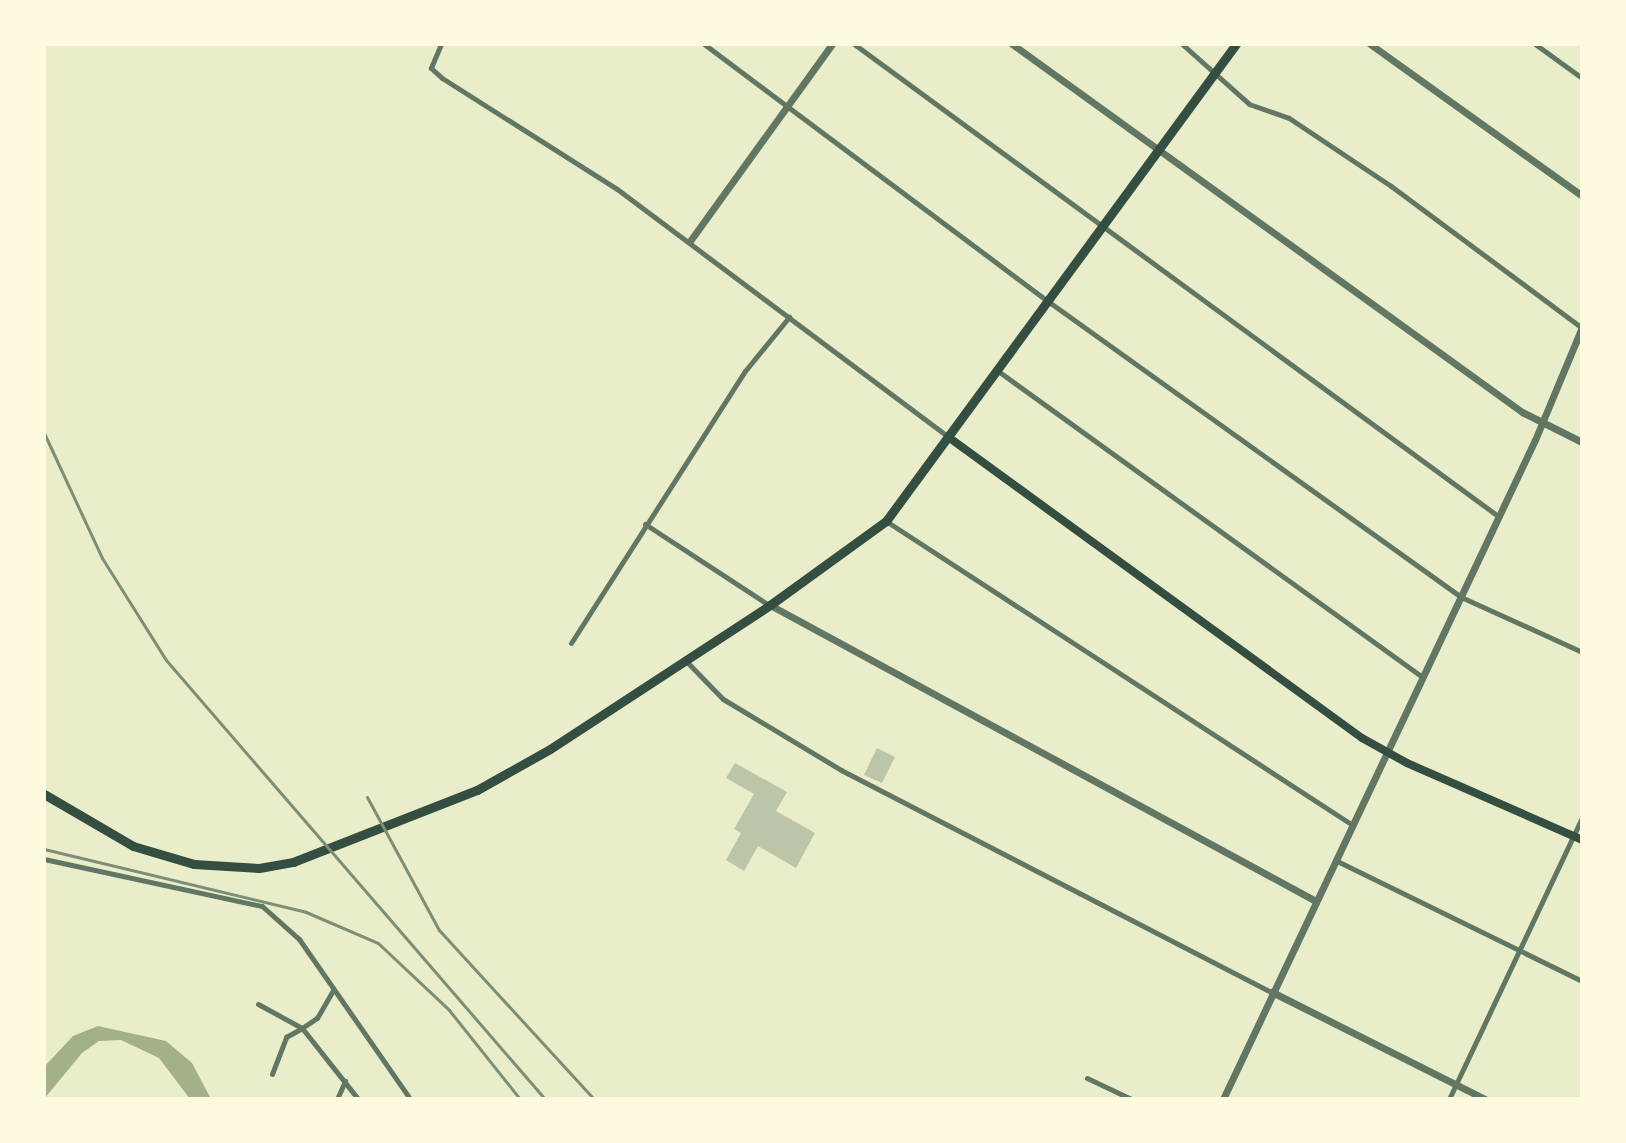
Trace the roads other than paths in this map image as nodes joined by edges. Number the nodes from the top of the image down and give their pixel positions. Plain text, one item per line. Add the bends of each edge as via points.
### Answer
1 (441, 44) edge
2 (704, 44) edge
3 (832, 44) edge
4 (854, 44) edge
5 (1012, 44) edge
6 (1182, 44) edge
7 (1236, 44) edge
8 (1370, 44) edge
9 (1535, 44) edge
10 (1216, 70) junction
11 (1582, 78) edge
12 (786, 104) junction
13 (1159, 150) junction
14 (1582, 196) edge
15 (1101, 230) junction
16 (690, 241) junction
17 (1049, 302) junction
18 (789, 317) junction
19 (1582, 328) edge
20 (998, 371) junction
21 (1541, 424) junction
22 (951, 439) junction
23 (1582, 442) edge
24 (1498, 516) junction
25 (886, 521) junction
26 (645, 524) junction
27 (1461, 597) junction
28 (770, 605) junction
29 (571, 643) dead end
30 (1582, 652) edge
31 (684, 659) junction
32 (1421, 676) junction
33 (1385, 751) junction
34 (44, 794) edge
35 (1582, 817) edge
36 (1351, 824) junction
37 (1577, 838) edge
38 (44, 859) edge
39 (1334, 860) junction
40 (1314, 900) junction
41 (1519, 950) junction
42 (1582, 981) edge
43 (333, 990) junction
44 (1272, 992) junction
45 (258, 1004) dead end
46 (302, 1028) junction
47 (272, 1074) dead end
48 (1087, 1078) dead end
49 (345, 1081) junction
50 (1456, 1084) junction
51 (337, 1099) edge
52 (358, 1099) edge
53 (410, 1099) edge
54 (1131, 1099) edge
55 (1223, 1099) edge
56 (1449, 1099) edge
57 (1485, 1099) edge

1 - 16 street via 431,68 442,78 558,149
2 - 12 street
3 - 12 street
4 - 15 street
5 - 13 street
6 - 10 street
7 - 10 main road
8 - 14 street
9 - 11 street
10 - 13 main road
10 - 19 street via 1225,86 1249,104 1289,118 1391,186
12 - 16 street
12 - 17 street
13 - 15 main road
13 - 21 street
15 - 17 main road
15 - 24 street
16 - 18 street
17 - 20 main road
17 - 27 street
18 - 22 street
18 - 26 street via 745,371
19 - 21 street
20 - 22 main road
20 - 32 street
21 - 23 street
21 - 24 street
22 - 25 main road
22 - 33 main road
24 - 27 street
25 - 28 main road
25 - 36 street
26 - 28 street
26 - 29 street
27 - 30 street
27 - 32 street
28 - 31 main road
28 - 40 street
31 - 34 main road via 550,749 477,790 293,862 226,868 161,855 106,834
31 - 44 street via 723,699 841,770
32 - 33 street
33 - 36 street
33 - 37 main road
35 - 37 street
36 - 39 street
37 - 41 street
38 - 43 street via 262,906 299,939
39 - 40 street
39 - 41 street
40 - 44 street
41 - 42 street
41 - 50 street
43 - 46 street via 317,1018
43 - 53 street
44 - 50 street
44 - 55 street
45 - 46 street
46 - 47 street via 286,1037
46 - 49 street
48 - 54 street
49 - 51 street
49 - 52 street
50 - 56 street
50 - 57 street

